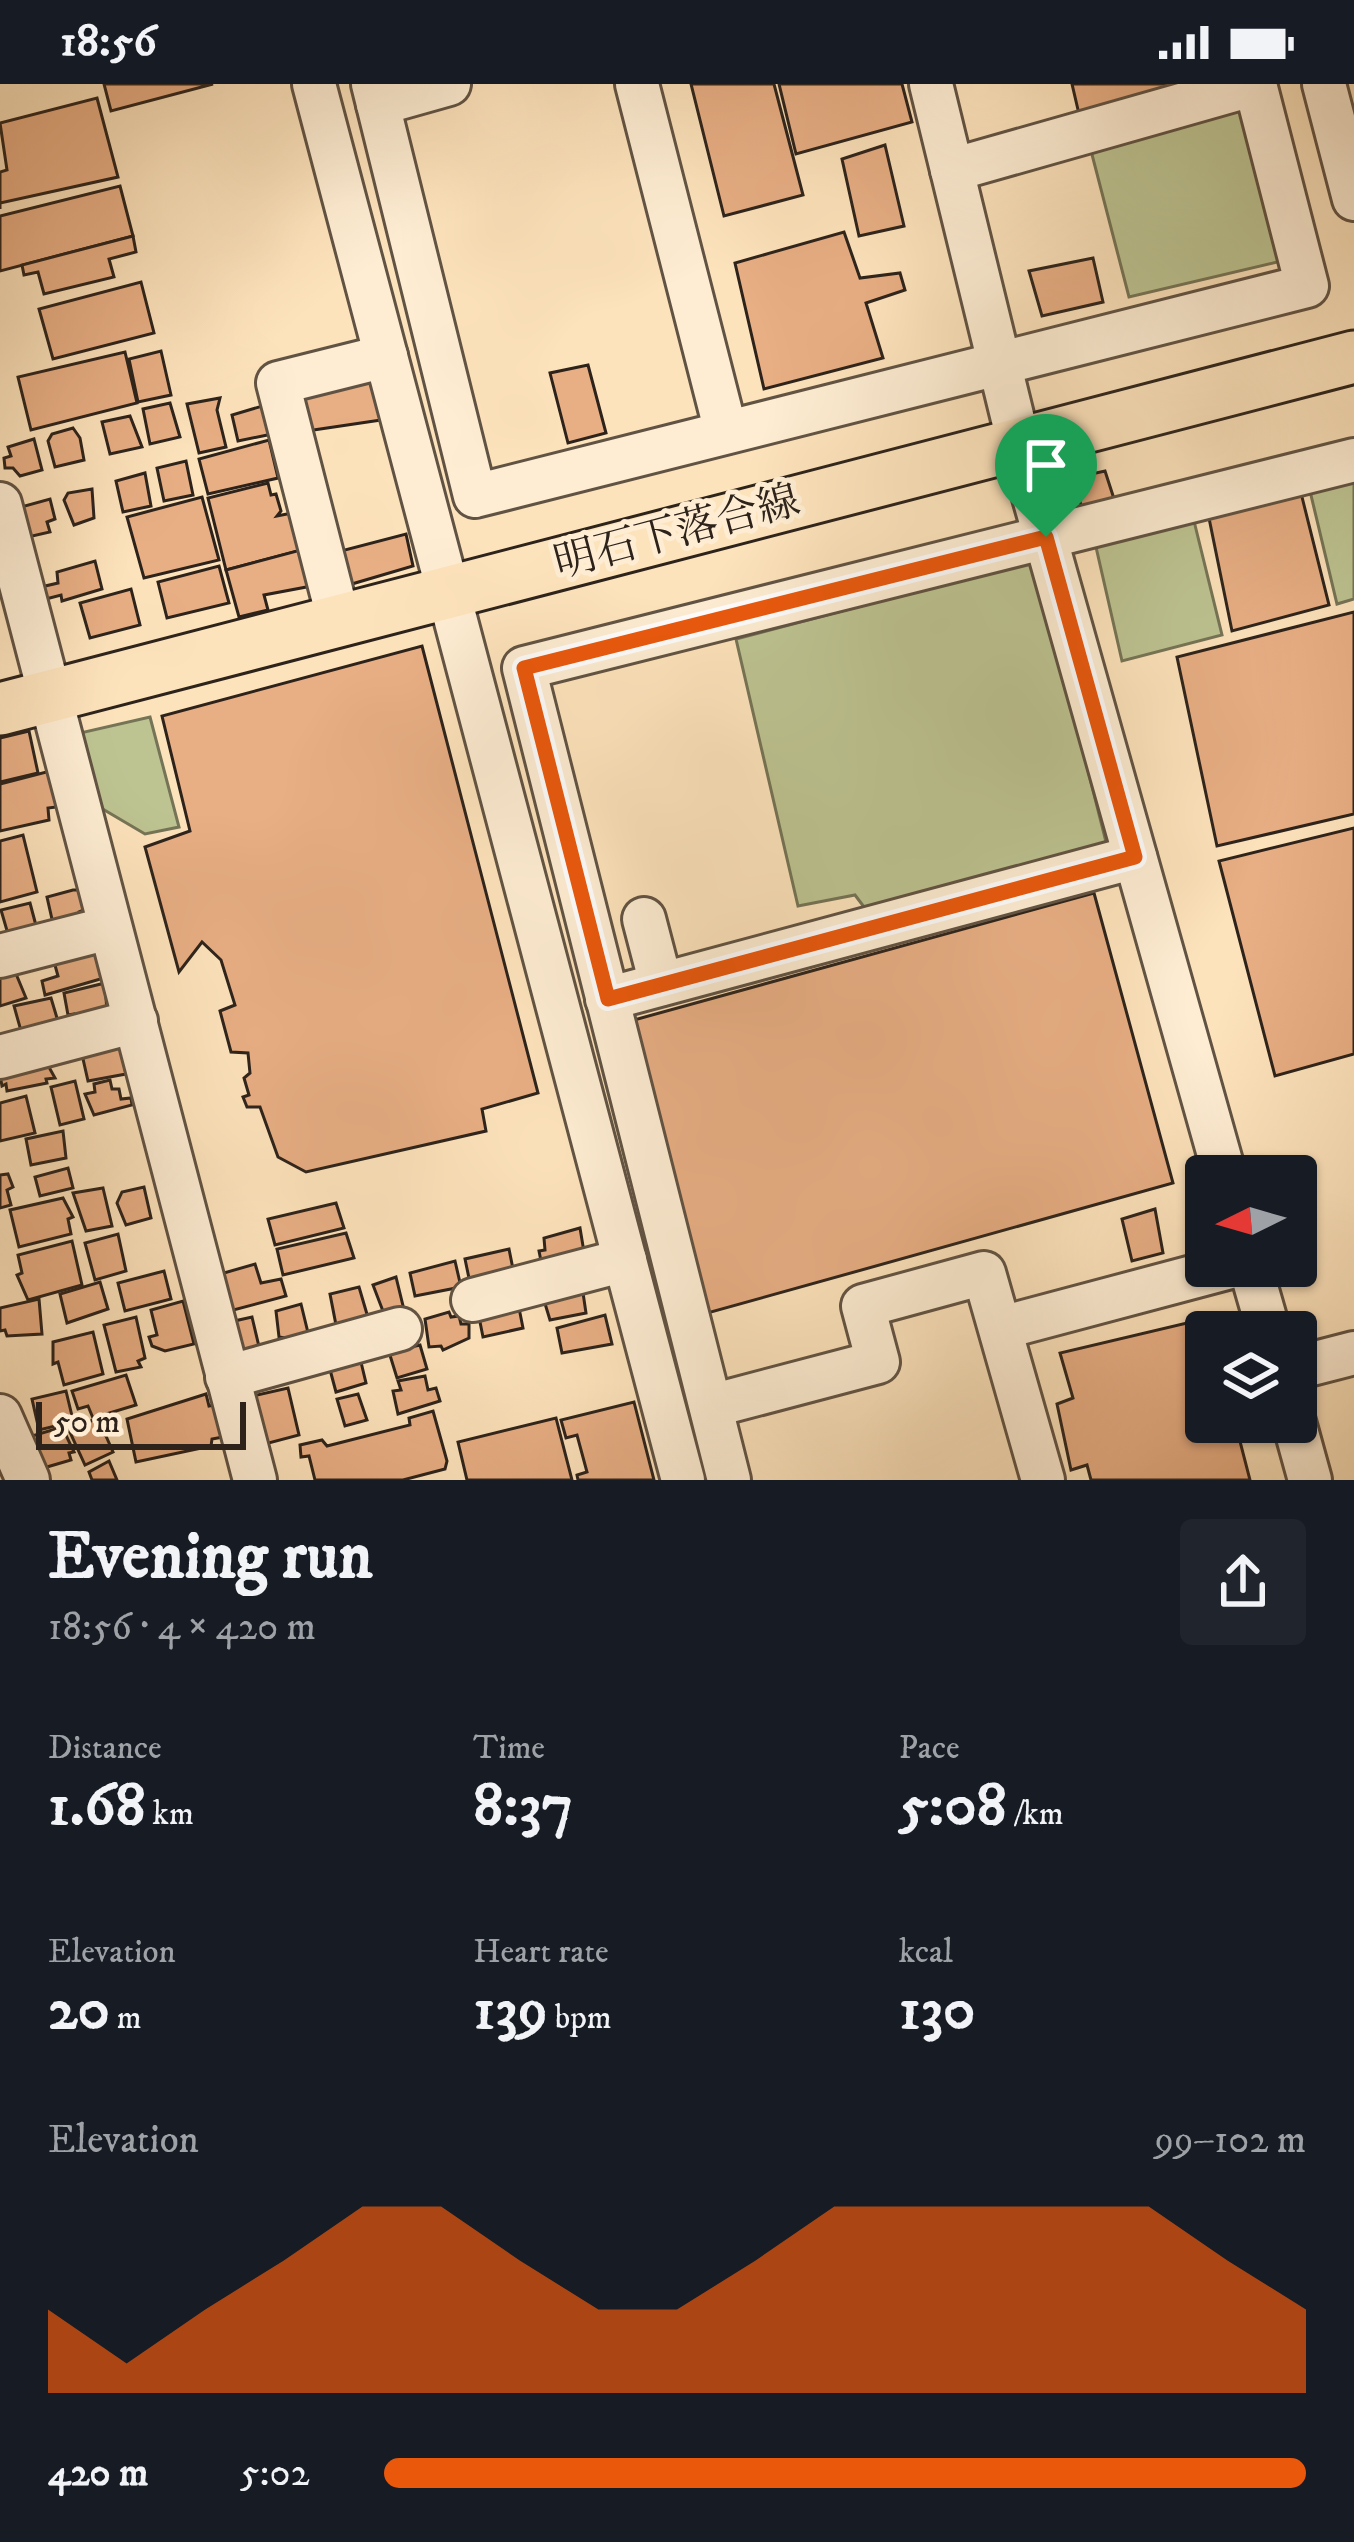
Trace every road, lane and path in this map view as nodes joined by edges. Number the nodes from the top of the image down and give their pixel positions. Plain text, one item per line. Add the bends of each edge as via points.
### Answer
1 (314, 84) edge
2 (449, 84) edge
3 (637, 84) edge
4 (931, 84) edge
5 (1255, 84) edge
6 (1324, 84) edge
7 (376, 94) edge
8 (952, 170) junction
9 (1354, 199) edge
10 (386, 356) junction
11 (1354, 357) edge
12 (1000, 363) junction
13 (726, 432) junction
14 (1019, 444) junction
15 (1354, 460) edge
16 (0, 504) edge
17 (1046, 537) junction
18 (448, 592) junction
19 (339, 621) junction
20 (50, 696) junction
21 (0, 709) edge
22 (1135, 857) junction
23 (644, 919) dead end
24 (109, 928) junction
25 (0, 956) edge
26 (661, 984) junction
27 (608, 999) junction
28 (136, 1021) junction
29 (0, 1058) edge
30 (1219, 1155) edge
31 (625, 1260) junction
32 (1185, 1279) edge
33 (473, 1300) dead end
34 (1000, 1328) junction
35 (384, 1344) dead end
36 (1354, 1353) edge
37 (1317, 1363) edge
38 (227, 1377) junction
39 (711, 1406) junction
40 (0, 1416) edge
41 (1300, 1443) edge
42 (28, 1480) edge
43 (255, 1480) edge
44 (683, 1480) edge
45 (729, 1480) edge
46 (1043, 1480) edge
47 (1310, 1480) edge

1 - 10 street
2 - 7 street
3 - 13 street
4 - 8 street
5 - 8 street
5 - 12 street via 1307,286
6 - 9 street
7 - 13 street via 475,496
8 - 12 street
10 - 18 street
10 - 19 street via 278,383
11 - 14 main road, 明石下落合線
12 - 13 street
12 - 14 street
14 - 17 street
14 - 18 main road, 明石下落合線
15 - 17 street
16 - 20 street
17 - 22 street
17 - 27 street via 524,668
18 - 19 main road, 明石下落合線
18 - 31 street
19 - 20 main road, 明石下落合線
20 - 21 main road, 明石下落合線
20 - 24 street
22 - 26 street
22 - 30 street
23 - 26 street
24 - 25 street
24 - 28 street
26 - 27 street
27 - 39 street
28 - 29 street via 72,1054
28 - 38 street
31 - 33 street
31 - 44 street
32 - 34 street
34 - 39 street via 983,1273 863,1306 878,1362
34 - 46 street
35 - 38 street
36 - 37 street
38 - 43 street
39 - 45 street
40 - 42 street
41 - 47 street

